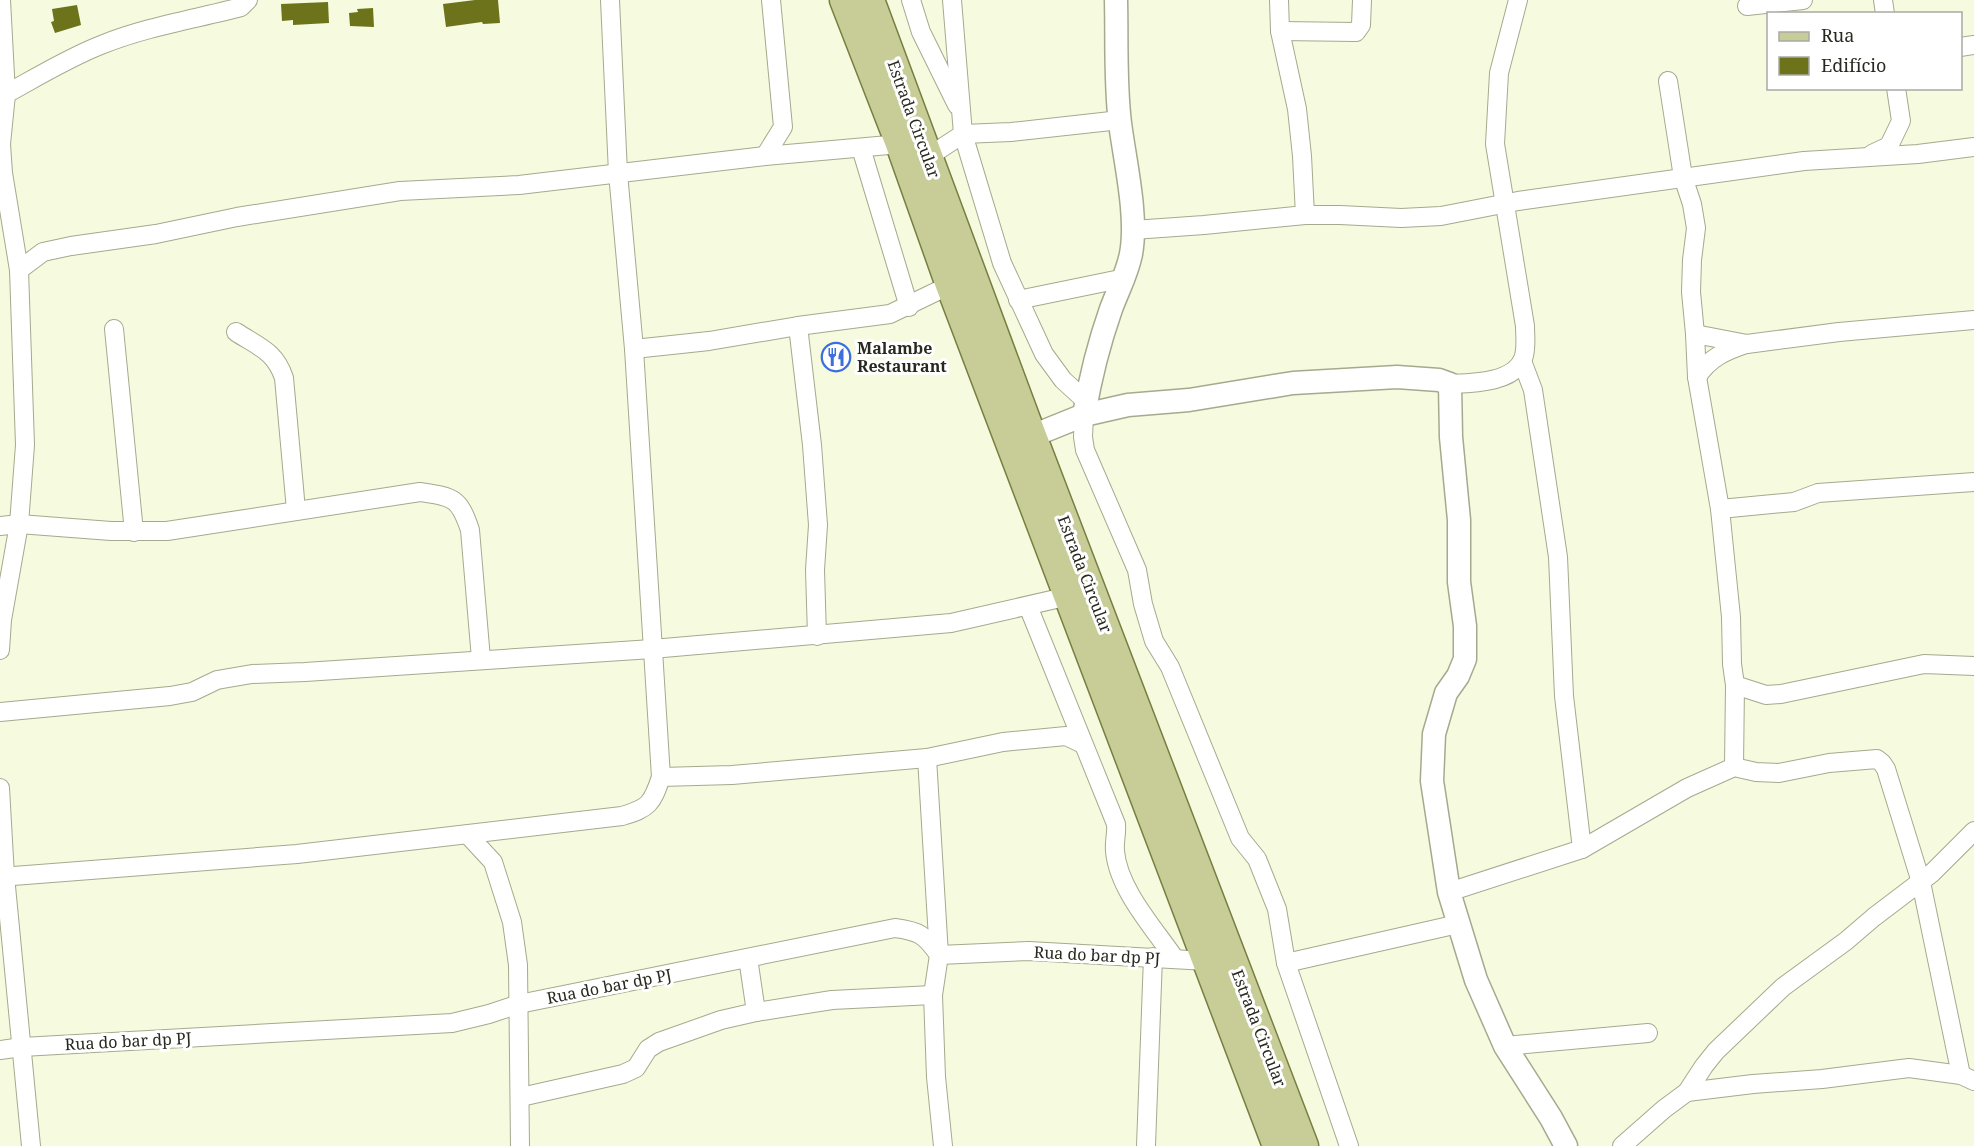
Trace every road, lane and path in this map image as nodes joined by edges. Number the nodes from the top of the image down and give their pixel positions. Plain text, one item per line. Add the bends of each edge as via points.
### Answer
1 (1, 0) edge
2 (248, 0) edge
3 (610, 0) edge
4 (771, 0) edge
5 (844, 0) edge
6 (870, 0) edge
7 (911, 0) edge
8 (952, 0) edge
9 (1116, 0) edge
10 (1279, 0) edge
11 (1362, 0) edge
12 (1518, 0) edge
13 (1803, 0) edge
14 (1747, 6) dead end
15 (1280, 31) junction
16 (1668, 81) dead end
17 (1896, 90) edge
18 (3, 97) edge
19 (960, 111) junction
20 (1120, 120) junction
21 (783, 127) junction
22 (963, 134) junction
23 (1, 143) edge
24 (900, 144) junction
25 (1974, 147) edge
26 (861, 148) junction
27 (811, 152) junction
28 (765, 156) junction
29 (1868, 156) junction
30 (928, 157) junction
31 (618, 173) junction
32 (1683, 177) junction
33 (1504, 204) junction
34 (1305, 215) junction
35 (1133, 230) junction
36 (13, 239) junction
37 (43, 252) junction
38 (19, 270) junction
39 (1125, 278) junction
40 (950, 285) junction
41 (1018, 300) junction
42 (909, 307) junction
43 (1974, 320) edge
44 (798, 327) junction
45 (114, 329) dead end
46 (236, 332) dead end
47 (1695, 334) junction
48 (1747, 344) junction
49 (634, 349) junction
50 (1522, 361) junction
51 (1697, 377) junction
52 (1450, 384) junction
53 (1085, 409) junction
54 (1032, 436) junction
55 (1974, 482) edge
56 (1720, 508) junction
57 (296, 510) junction
58 (19, 524) junction
59 (0, 526) edge
60 (134, 532) junction
61 (1069, 596) junction
62 (1028, 606) junction
63 (817, 636) junction
64 (652, 649) junction
65 (0, 650) edge
66 (481, 659) junction
67 (1974, 666) edge
68 (1736, 685) junction
69 (0, 712) edge
70 (1070, 728) junction
71 (927, 758) junction
72 (1734, 767) junction
73 (661, 777) junction
74 (0, 788) edge
75 (501, 830) junction
76 (1974, 831) edge
77 (468, 835) junction
78 (1582, 849) junction
79 (493, 862) junction
80 (2, 877) edge
81 (1921, 882) junction
82 (1449, 892) junction
83 (1458, 924) junction
84 (939, 955) junction
85 (1153, 957) junction
86 (748, 958) junction
87 (1175, 959) junction
88 (1207, 961) junction
89 (1286, 963) junction
90 (933, 995) junction
91 (519, 1004) junction
92 (756, 1012) junction
93 (1648, 1033) dead end
94 (1505, 1046) junction
95 (22, 1047) junction
96 (0, 1050) edge
97 (1967, 1078) edge
98 (1687, 1092) junction
99 (521, 1097) junction
100 (32, 1146) edge
101 (520, 1146) edge
102 (943, 1146) edge
103 (1146, 1146) edge
104 (1277, 1146) edge
105 (1304, 1146) edge
106 (1349, 1146) edge
107 (1566, 1146) edge
108 (1622, 1146) edge

1 - 18 street
2 - 18 street via 241,8 102,44
3 - 31 street
4 - 21 street
5 - 24 main road, Estrada Circular
6 - 30 main road, Estrada Circular
7 - 19 street via 925,41
8 - 19 street
9 - 20 street
10 - 15 street
11 - 15 street via 1361,26 1356,32
12 - 33 street via 1499,73 1496,107 1495,144
13 - 14 street
15 - 34 street via 1297,109
16 - 32 street
17 - 29 street via 1901,122 1889,146
18 - 23 street
19 - 22 street
20 - 22 street
20 - 35 street
21 - 27 street
21 - 28 street
22 - 30 street
22 - 41 street via 1002,262
23 - 36 street
24 - 26 street
24 - 40 main road, Estrada Circular
25 - 29 street
26 - 27 street
26 - 42 street
27 - 28 street
28 - 31 street
29 - 32 street
30 - 54 main road, Estrada Circular
31 - 37 street via 519,185 400,191
31 - 49 street
32 - 33 street
32 - 47 street via 1696,228 1691,292
33 - 34 street via 1441,216
33 - 50 street via 1525,326
34 - 35 street
35 - 39 street
36 - 37 street
36 - 38 street
37 - 38 street
38 - 58 street via 25,445
39 - 41 street
39 - 53 street via 1101,340
40 - 42 street
40 - 61 main road, Estrada Circular
41 - 53 street via 1044,354
42 - 44 street via 890,314
43 - 48 street
44 - 49 street
44 - 63 street via 818,525
45 - 60 street
46 - 57 street via 279,363 284,378
47 - 48 street
47 - 51 street
48 - 51 street via 1712,358
49 - 64 street
50 - 52 street via 1507,375 1484,382
50 - 78 street via 1533,390 1558,557 1564,696
51 - 56 street
52 - 53 street via 1397,377 1293,383 1189,400
52 - 82 street via 1466,659 1446,693 1434,734 1432,781
53 - 54 street
53 - 89 street via 1085,450 1137,570 1154,641 1170,668 1240,838 1257,859 1277,909
54 - 105 main road, Estrada Circular
55 - 56 street via 1818,494 1794,502
56 - 68 street
57 - 60 street via 167,531
57 - 66 street via 420,492 456,501 464,510 470,530
58 - 59 street
58 - 60 street
58 - 65 street
61 - 62 street
61 - 88 main road, Estrada Circular
62 - 63 street via 951,623
62 - 70 street
63 - 64 street
64 - 66 street
64 - 73 street
66 - 69 street via 252,674 217,680 192,692 170,696
67 - 68 street via 1924,664 1780,694 1766,695
68 - 72 street
70 - 71 street
70 - 87 street via 1083,744 1116,824 1114,849 1127,890
71 - 73 street via 732,775
71 - 84 street
72 - 78 street via 1688,788
72 - 81 street via 1779,773 1877,759 1886,769
73 - 75 street via 656,794 644,809 622,816
74 - 80 street
75 - 77 street
75 - 79 street
76 - 81 street
77 - 79 street
77 - 80 street via 297,854
78 - 82 street
79 - 91 street via 512,922
80 - 95 street
81 - 97 street
81 - 98 street via 1783,987 1716,1051
82 - 83 street
83 - 89 street
83 - 94 street via 1476,980
84 - 85 street, Rua do bar dp PJ via 1029,951
84 - 86 street, Rua do bar dp PJ via 926,937 895,928
84 - 90 street
85 - 87 street, Rua do bar dp PJ
85 - 103 street
86 - 91 street, Rua do bar dp PJ
86 - 92 street
87 - 88 street, Rua do bar dp PJ
88 - 104 main road, Estrada Circular
89 - 106 street
90 - 92 street via 832,1000
90 - 102 street
91 - 95 street, Rua do bar dp PJ via 452,1023
91 - 99 street
92 - 99 street via 658,1042 648,1049 636,1068 622,1074
93 - 94 street
94 - 107 street
95 - 96 street, Rua do bar dp PJ
95 - 100 street
97 - 98 street via 1910,1068
98 - 108 street
99 - 101 street

